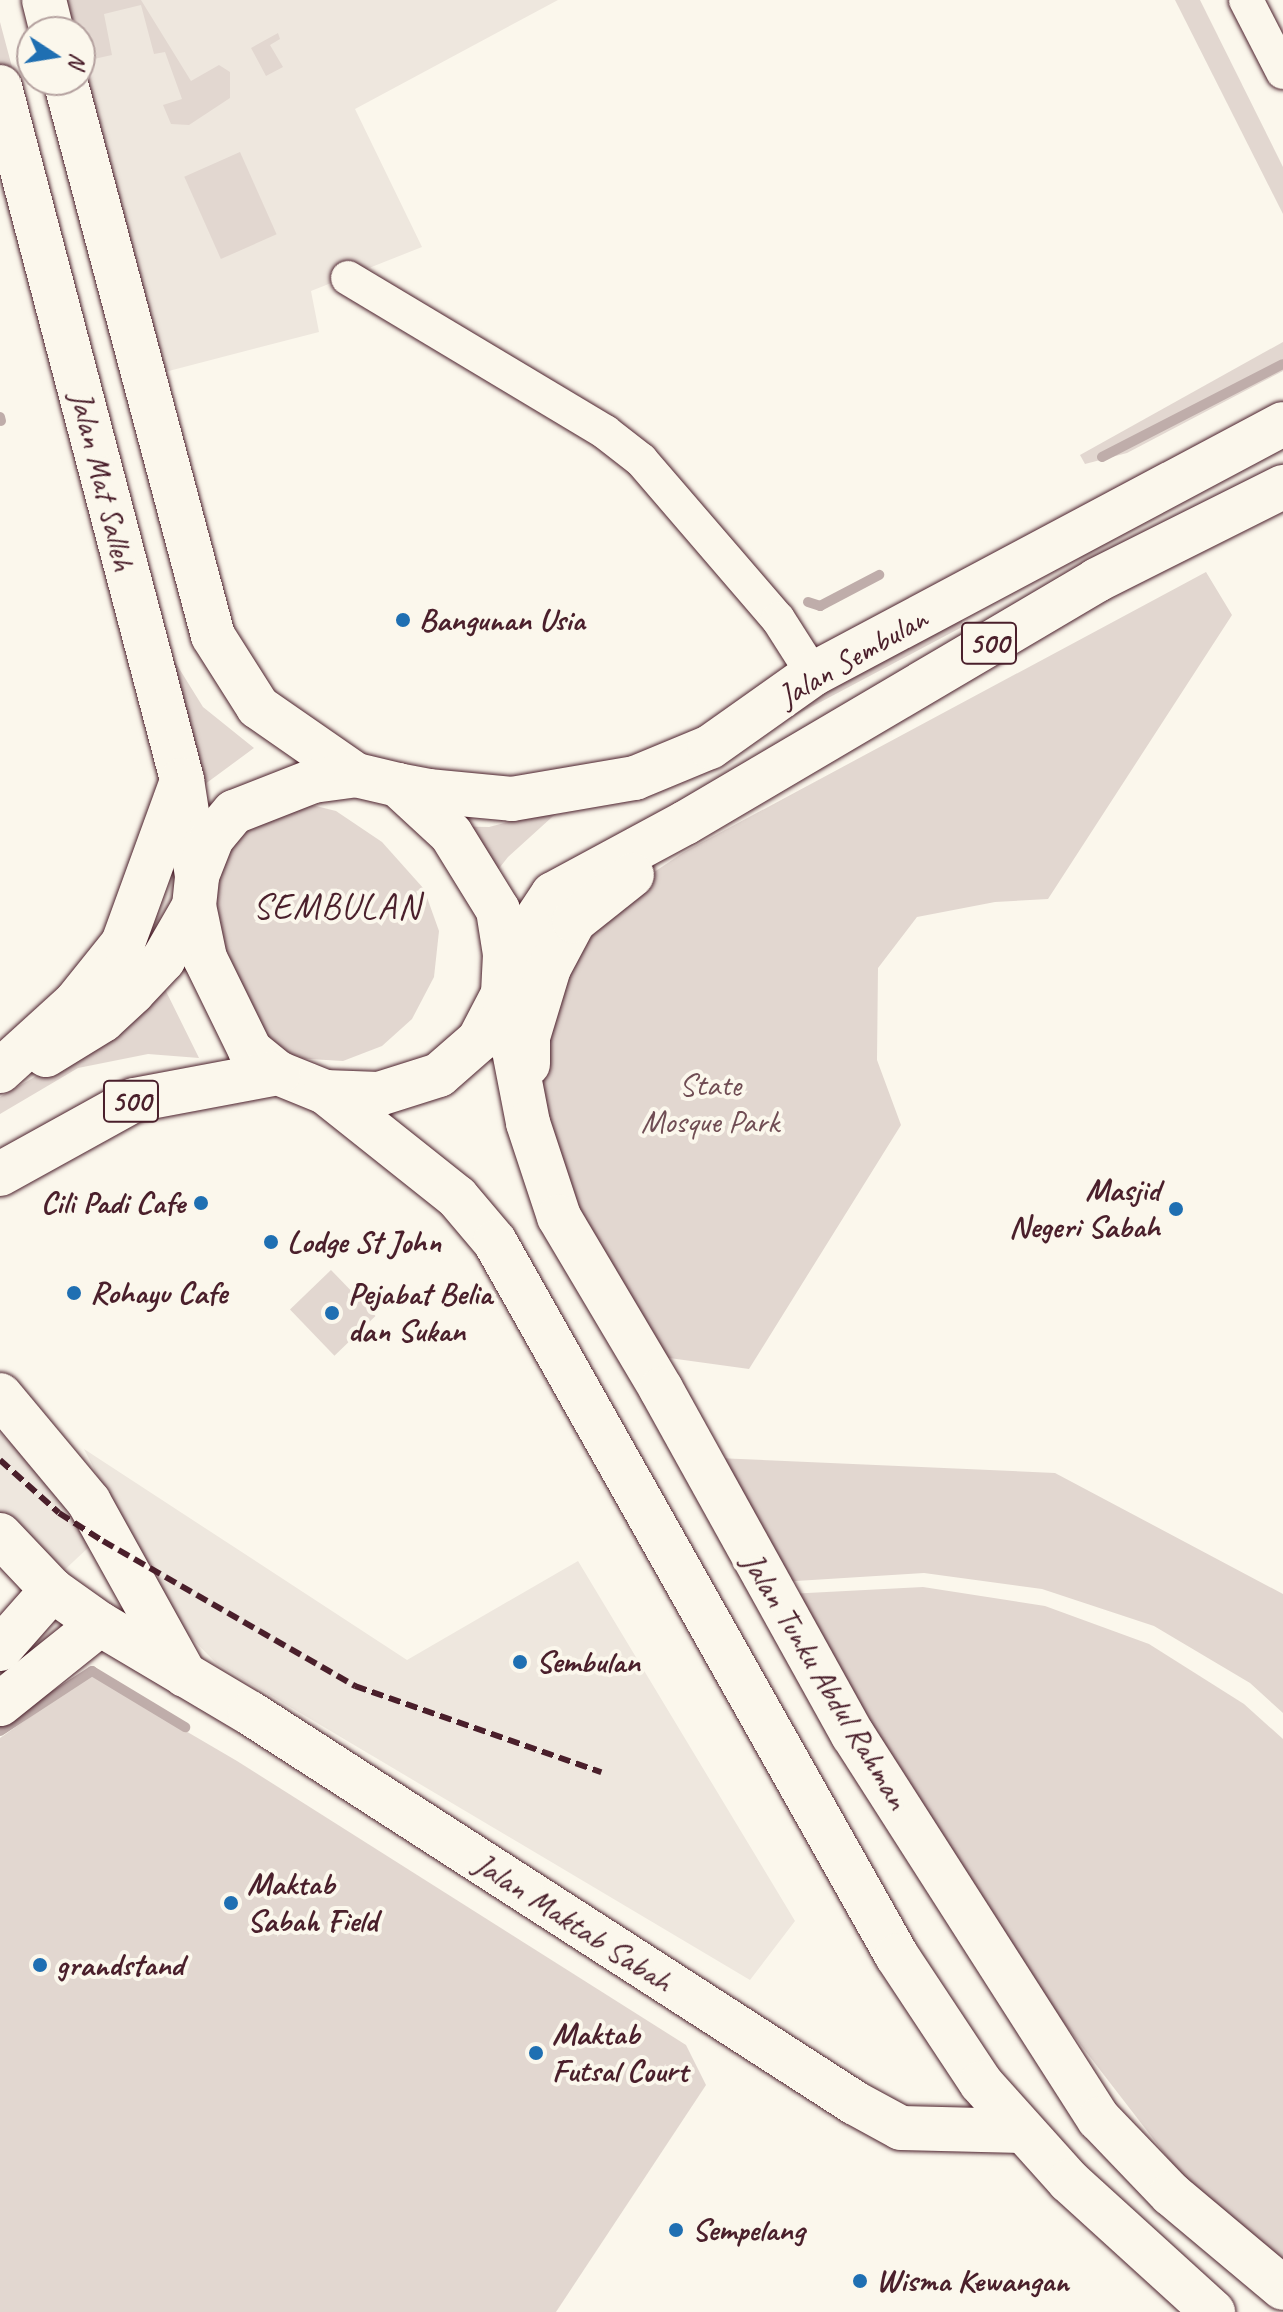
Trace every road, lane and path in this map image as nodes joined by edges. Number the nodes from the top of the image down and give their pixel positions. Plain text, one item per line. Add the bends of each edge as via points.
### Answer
1 (1246, 0) edge
2 (1283, 72) edge
3 (0, 87) edge
4 (69, 96) edge
5 (348, 278) dead end
6 (1283, 424) edge
7 (1283, 487) edge
8 (813, 674) junction
9 (356, 775) junction
10 (182, 780) junction
11 (398, 785) junction
12 (724, 799) junction
13 (685, 823) junction
14 (195, 891) junction
15 (503, 994) junction
16 (0, 1071) edge
17 (278, 1073) junction
18 (0, 1084) edge
19 (325, 1092) junction
20 (528, 1123) junction
21 (6, 1178) edge
22 (0, 1395) edge
23 (100, 1523) junction
24 (0, 1535) edge
25 (52, 1590) junction
26 (100, 1624) junction
27 (0, 1649) edge
28 (185, 1675) junction
29 (0, 1704) edge
30 (1022, 2131) junction
31 (1283, 2288) edge
32 (1213, 2312) edge

1 - 2 street
3 - 10 main road, Jalan Mat Salleh
4 - 9 main road, Jalan Mat Salleh via 213,636 258,707
5 - 8 street via 605,432 641,460 778,619
6 - 8 main road, Jalan Sembulan / 500
7 - 12 main road, Jalan Sembulan / 500 via 1097,580
8 - 11 main road, Jalan Sembulan / 500 via 710,747 635,778 512,799
8 - 12 main road via 805,728 739,777
9 - 11 main road, 500
9 - 14 main road, 500 via 313,781 234,812 212,838
10 - 14 main road, Jalan Mat Salleh
10 - 16 main road via 123,943 75,1003
11 - 15 main road, 500 via 451,834 498,910 505,954
12 - 13 main road, Jalan Sembulan / 500
13 - 15 main road, Jalan Sembulan / 500 via 553,894 523,939
13 - 20 main road, 500 via 648,863 567,932 549,968 528,1037
14 - 17 main road, 500 via 213,983 250,1050
14 - 18 main road, 500 via 163,960 103,1020
15 - 19 main road, 500 via 479,1040 439,1075 379,1094
15 - 20 main road, Jalan Tunku Abdul Rahman
17 - 19 main road, 500
17 - 21 main road, 500 via 134,1100
19 - 30 main road via 457,1197 495,1242 897,1956 973,2071
20 - 31 main road, Jalan Tunku Abdul Rahman via 559,1217 853,1735 1099,2119 1171,2194
22 - 23 main road, Jalan Maktab Sabah
23 - 26 main road via 105,1556
23 - 28 main road, Jalan Maktab Sabah
24 - 25 main road, Jalan Maktab Sabah
25 - 26 main road, Jalan Maktab Sabah
25 - 27 main road
26 - 28 main road, Jalan Maktab Sabah
26 - 29 main road
28 - 30 main road, Jalan Maktab Sabah via 567,1916 694,2003 901,2128
30 - 32 main road

